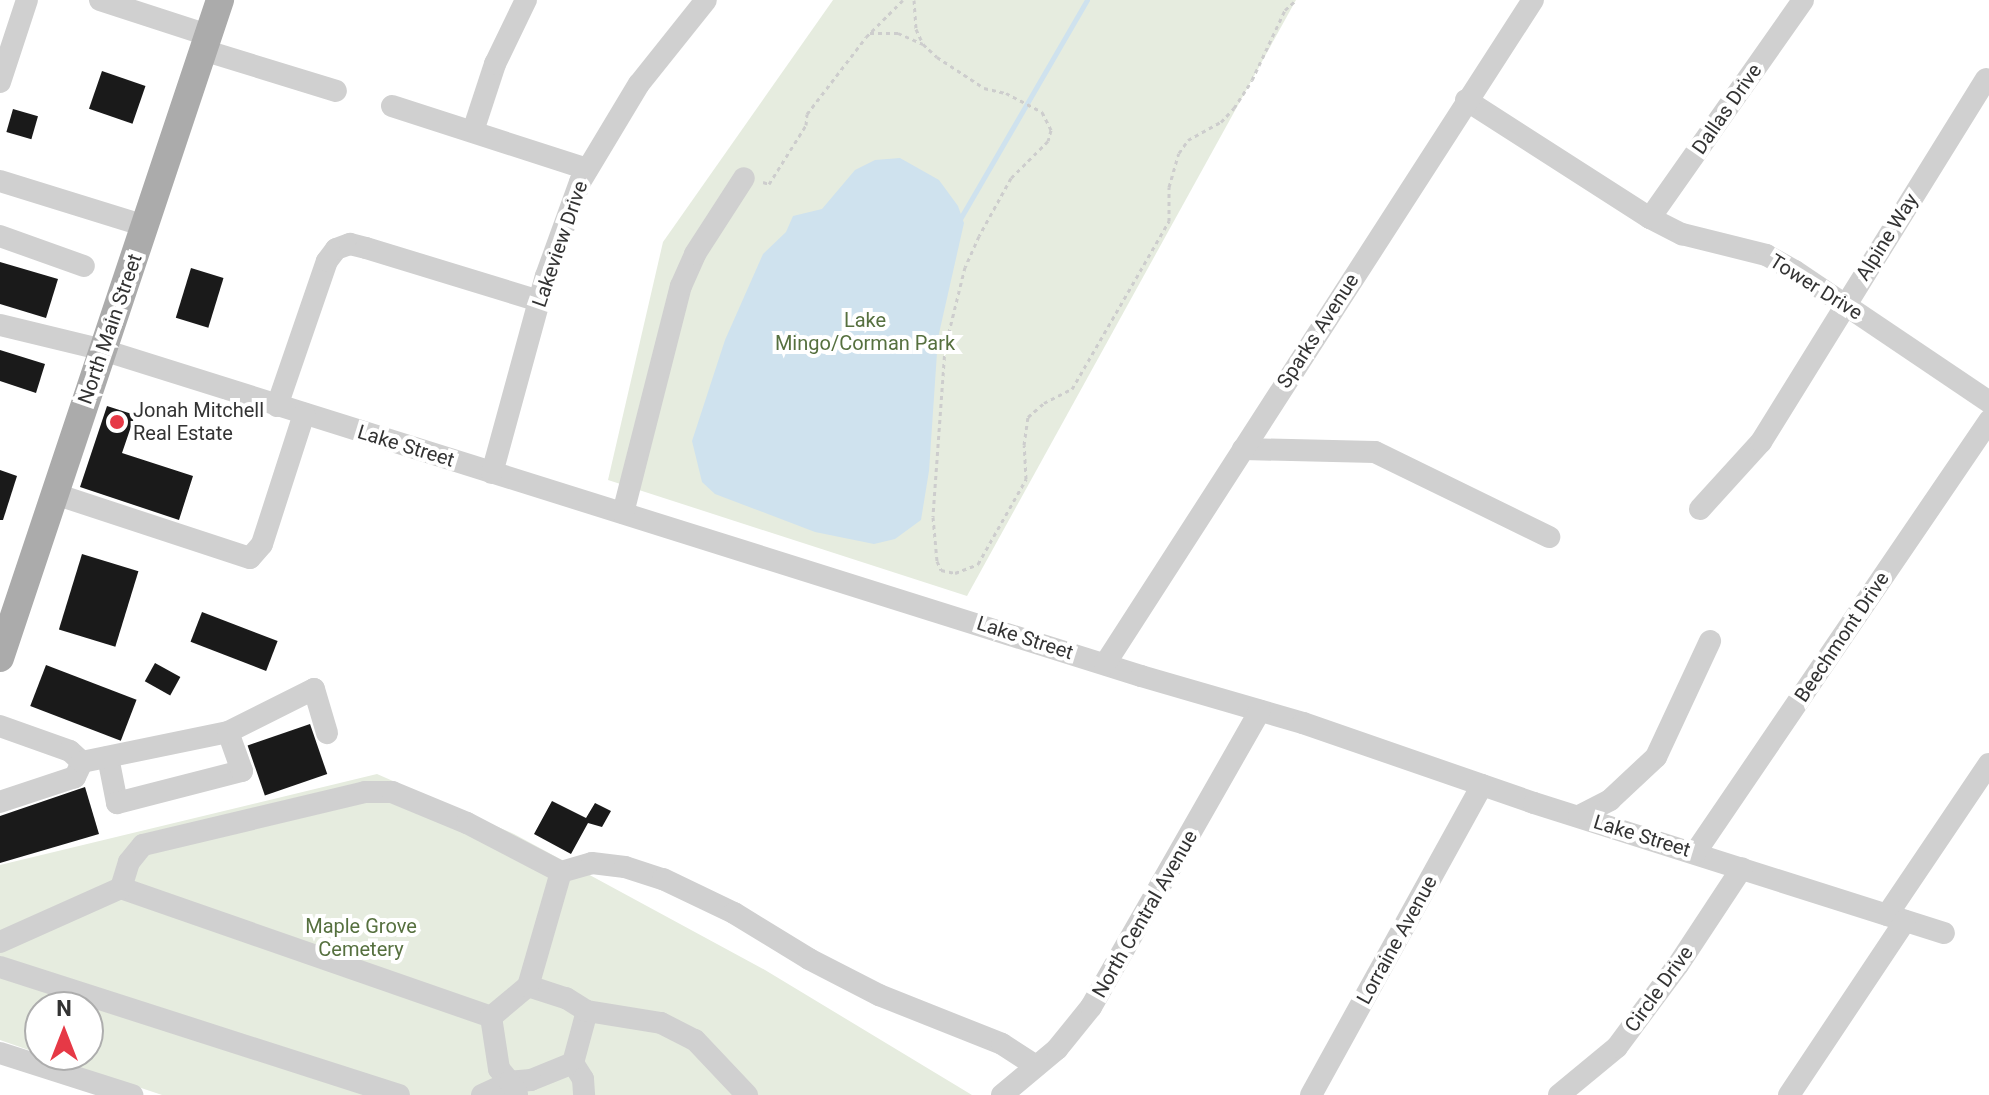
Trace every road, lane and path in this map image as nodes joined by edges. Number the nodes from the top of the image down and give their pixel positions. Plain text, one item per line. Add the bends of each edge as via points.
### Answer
1 (27, 0) edge
2 (100, 0) edge
3 (220, 0) edge
4 (526, 0) edge
5 (706, 0) edge
6 (903, 0) edge
7 (914, 0) edge
8 (1296, 0) edge
9 (1533, 0) edge
10 (1803, 0) edge
11 (870, 33) junction
12 (206, 42) junction
13 (923, 44) junction
14 (1986, 79) dead end
15 (0, 82) edge
16 (336, 91) dead end
17 (1466, 100) junction
18 (392, 106) dead end
19 (473, 131) junction
20 (587, 169) junction
21 (744, 178) joint
22 (1, 185) edge
23 (1650, 218) junction
24 (145, 226) junction
25 (0, 236) edge
26 (84, 266) dead end
27 (539, 301) junction
28 (1844, 304) junction
29 (0, 325) edge
30 (103, 350) junction
31 (1989, 402) edge
32 (277, 406) junction
33 (304, 414) junction
34 (1989, 421) edge
35 (1243, 449) junction
36 (492, 473) junction
37 (55, 494) junction
38 (1700, 509) dead end
39 (623, 513) junction
40 (1549, 537) dead end
41 (8, 610) edge
42 (1710, 641) dead end
43 (0, 658) edge
44 (1105, 664) junction
45 (1260, 711) junction
46 (0, 726) edge
47 (228, 732) junction
48 (327, 733) dead end
49 (108, 757) junction
50 (82, 762) junction
51 (1989, 764) edge
52 (1482, 785) junction
53 (0, 802) edge
54 (1579, 816) junction
55 (1695, 853) junction
56 (1742, 868) junction
57 (561, 872) junction
58 (121, 888) junction
59 (1896, 918) junction
60 (1944, 933) dead end
61 (0, 942) edge
62 (0, 967) edge
63 (528, 986) junction
64 (587, 1011) junction
65 (491, 1017) junction
66 (0, 1053) edge
67 (573, 1063) junction
68 (1036, 1066) junction
69 (724, 1068) junction
70 (514, 1089) edge
71 (118, 1093) edge
72 (399, 1095) edge
73 (482, 1095) edge
74 (584, 1095) edge
75 (736, 1095) edge
76 (747, 1095) edge
77 (1002, 1095) edge
78 (1311, 1095) edge
79 (1559, 1095) edge
80 (1789, 1095) edge

1 - 15 street
2 - 12 street
3 - 12 main road, North Main Street
4 - 19 street via 495,64
5 - 20 street, Lakeview Drive via 639,84
6 - 11 path
7 - 13 path
8 - 13 path via 1285,10 1234,108 1221,122 1188,140 1179,153 1169,187 1169,221 1072,389 1028,417 1026,479 978,564 955,573 941,570 937,561 933,517 945,348 965,267 985,223 1011,178 1048,141 1050,126 1041,111 968,80
9 - 17 street, Sparks Avenue
10 - 23 street, Dallas Drive
11 - 13 path via 898,33
11 - 21 path via 807,114 806,125 769,184
12 - 16 street
12 - 24 main road, North Main Street
14 - 28 street, Alpine Way
17 - 23 street, Tower Drive
17 - 35 street, Sparks Avenue
18 - 19 street
19 - 20 street
20 - 27 street, Lakeview Drive via 570,204
21 - 39 street via 695,254 681,286
22 - 24 street
23 - 28 street, Tower Drive via 1682,234 1766,255
24 - 30 main road, North Main Street
25 - 26 street
27 - 32 street via 366,248 350,244 336,249 327,261
27 - 36 street, Lakeview Drive
28 - 31 street, Tower Drive
28 - 38 street, Alpine Way via 1761,442
29 - 30 street, Lake Street
30 - 32 street, Lake Street
30 - 37 main road, North Main Street
32 - 33 street, Lake Street
33 - 36 street, Lake Street
33 - 37 street via 262,544 250,558
34 - 55 street, Beechmont Drive
35 - 40 street via 1375,452
35 - 44 street, Sparks Avenue
36 - 39 street, Lake Street
37 - 41 main road, North Main Street
39 - 44 street, Lake Street
41 - 43 main road, North Main Street
42 - 54 street via 1656,757 1610,800
44 - 45 street, Lake Street
45 - 52 street, Lake Street
45 - 68 street, North Central Avenue via 1110,977 1069,1036
46 - 50 street via 70,751
47 - 48 street via 314,689
47 - 49 street
47 - 49 street via 242,771 117,803
49 - 50 street
50 - 53 street via 75,777
51 - 59 street
52 - 54 street, Lake Street
52 - 78 street, Lorraine Avenue
54 - 55 street, Lake Street
55 - 56 street, Lake Street
56 - 59 street, Lake Street
56 - 79 street, Circle Drive via 1617,1047
57 - 58 street via 467,823 392,792 365,792 143,845 129,862
57 - 63 street
57 - 68 street via 592,863 663,879 879,995 1002,1044
58 - 61 street
58 - 65 street
59 - 60 street, Lake Street
59 - 80 street
62 - 72 street
63 - 64 street via 548,990
63 - 65 street
64 - 67 street
64 - 69 street via 661,1023 695,1040
65 - 70 street via 499,1069
66 - 71 street
67 - 70 street
67 - 74 street via 583,1079
68 - 77 street, North Central Avenue
69 - 75 street
69 - 76 street
70 - 73 street

